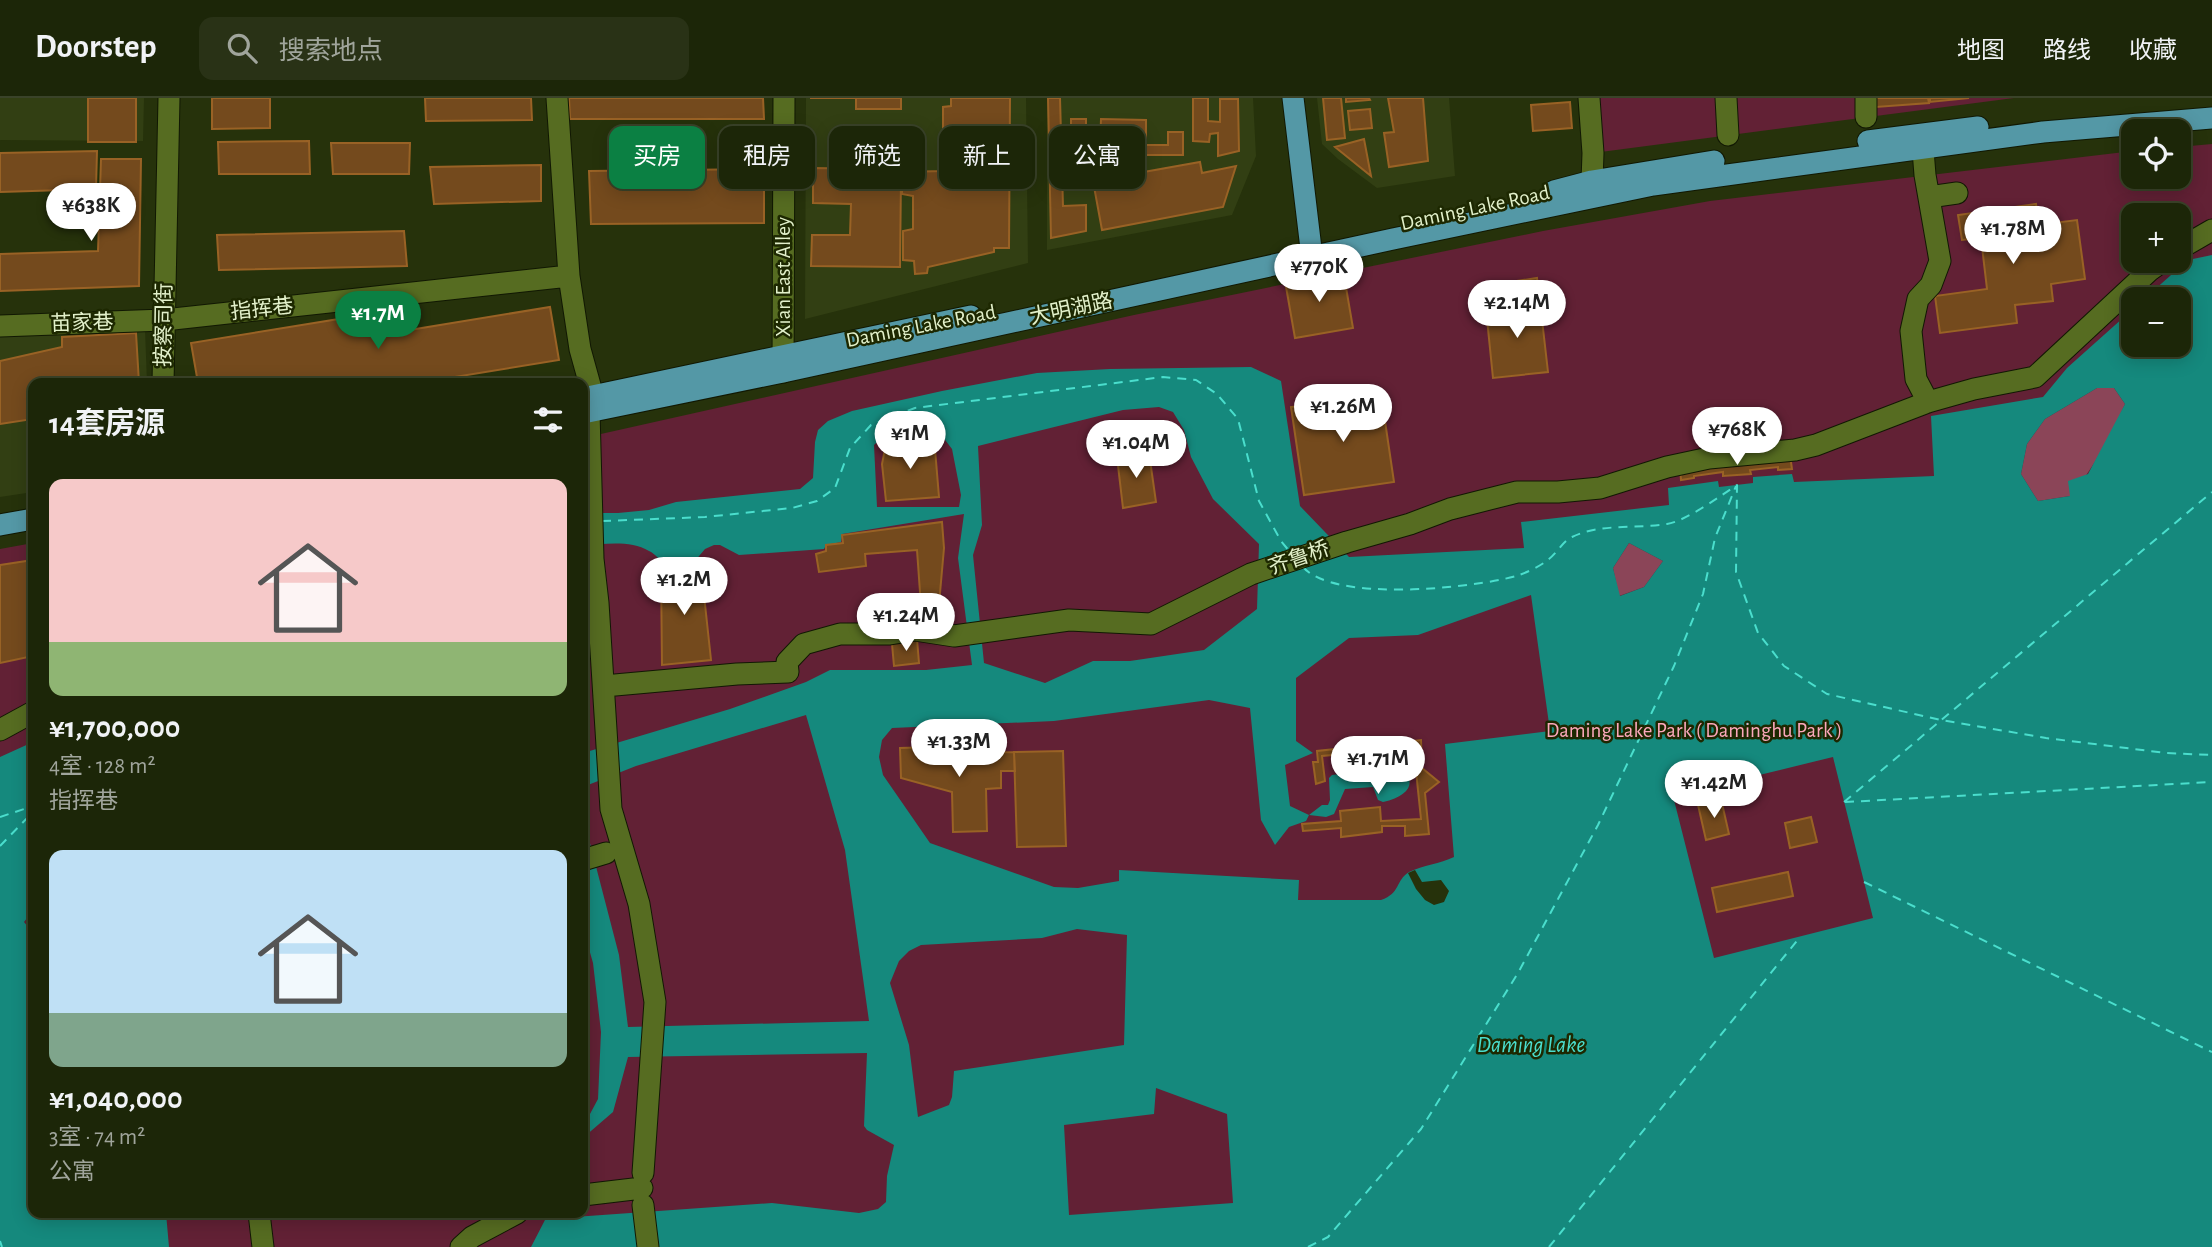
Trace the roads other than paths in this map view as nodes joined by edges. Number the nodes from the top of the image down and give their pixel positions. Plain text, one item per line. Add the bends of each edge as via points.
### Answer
1 (169, 98) edge
2 (557, 98) edge
3 (784, 98) edge
4 (1293, 98) edge
5 (1589, 98) edge
6 (1726, 98) edge
7 (2212, 104) edge
8 (2212, 118) edge
9 (1728, 135) dead end
10 (1923, 150) junction
11 (1592, 181) junction
12 (1957, 193) dead end
13 (1929, 197) junction
14 (2212, 230) edge
15 (2191, 242) edge
16 (1311, 250) junction
17 (2147, 273) edge
18 (569, 276) junction
19 (164, 320) junction
20 (0, 326) edge
21 (783, 363) junction
22 (163, 378) edge
23 (584, 378) edge
24 (1928, 402) junction
25 (588, 405) edge
26 (588, 422) edge
27 (28, 509) edge
28 (0, 513) edge
29 (28, 520) edge
30 (0, 525) edge
31 (604, 686) junction
32 (28, 715) edge
33 (0, 730) edge
34 (607, 853) dead end
35 (588, 859) edge
36 (643, 1189) junction
37 (588, 1194) edge
38 (260, 1218) edge
39 (508, 1218) edge
40 (263, 1247) edge
41 (461, 1247) edge
42 (648, 1247) edge

1 - 19 street, 按察司街
2 - 18 street
3 - 21 street, Xian East Alley
4 - 16 main road
5 - 11 street
6 - 9 street
7 - 11 main road, Daming Lake Road via 1955,130
8 - 10 main road, Daming Lake Road via 2043,132
10 - 13 street
10 - 16 main road, Daming Lake Road via 1718,174
11 - 16 main road, Daming Lake Road
12 - 13 street
13 - 24 street via 1940,261 1931,285 1918,299 1911,331 1916,379
14 - 15 street
16 - 21 main road, 大明湖路
17 - 24 street, 齐鲁桥 via 2035,377
18 - 19 street, 指挥巷
18 - 23 street
19 - 20 street, 苗家巷
19 - 22 street, 按察司街
21 - 25 main road
24 - 31 street, 齐鲁桥 via 1795,450 1709,458 1600,488 1517,492 1445,510 1251,574 1151,624 1069,620 958,635 915,630 840,634 804,644 786,662 788,672
26 - 31 street
27 - 28 main road
29 - 30 main road
31 - 36 street via 611,809 639,904 655,1002
32 - 33 street
34 - 35 street
36 - 37 street
36 - 42 street
38 - 40 street
39 - 41 street

